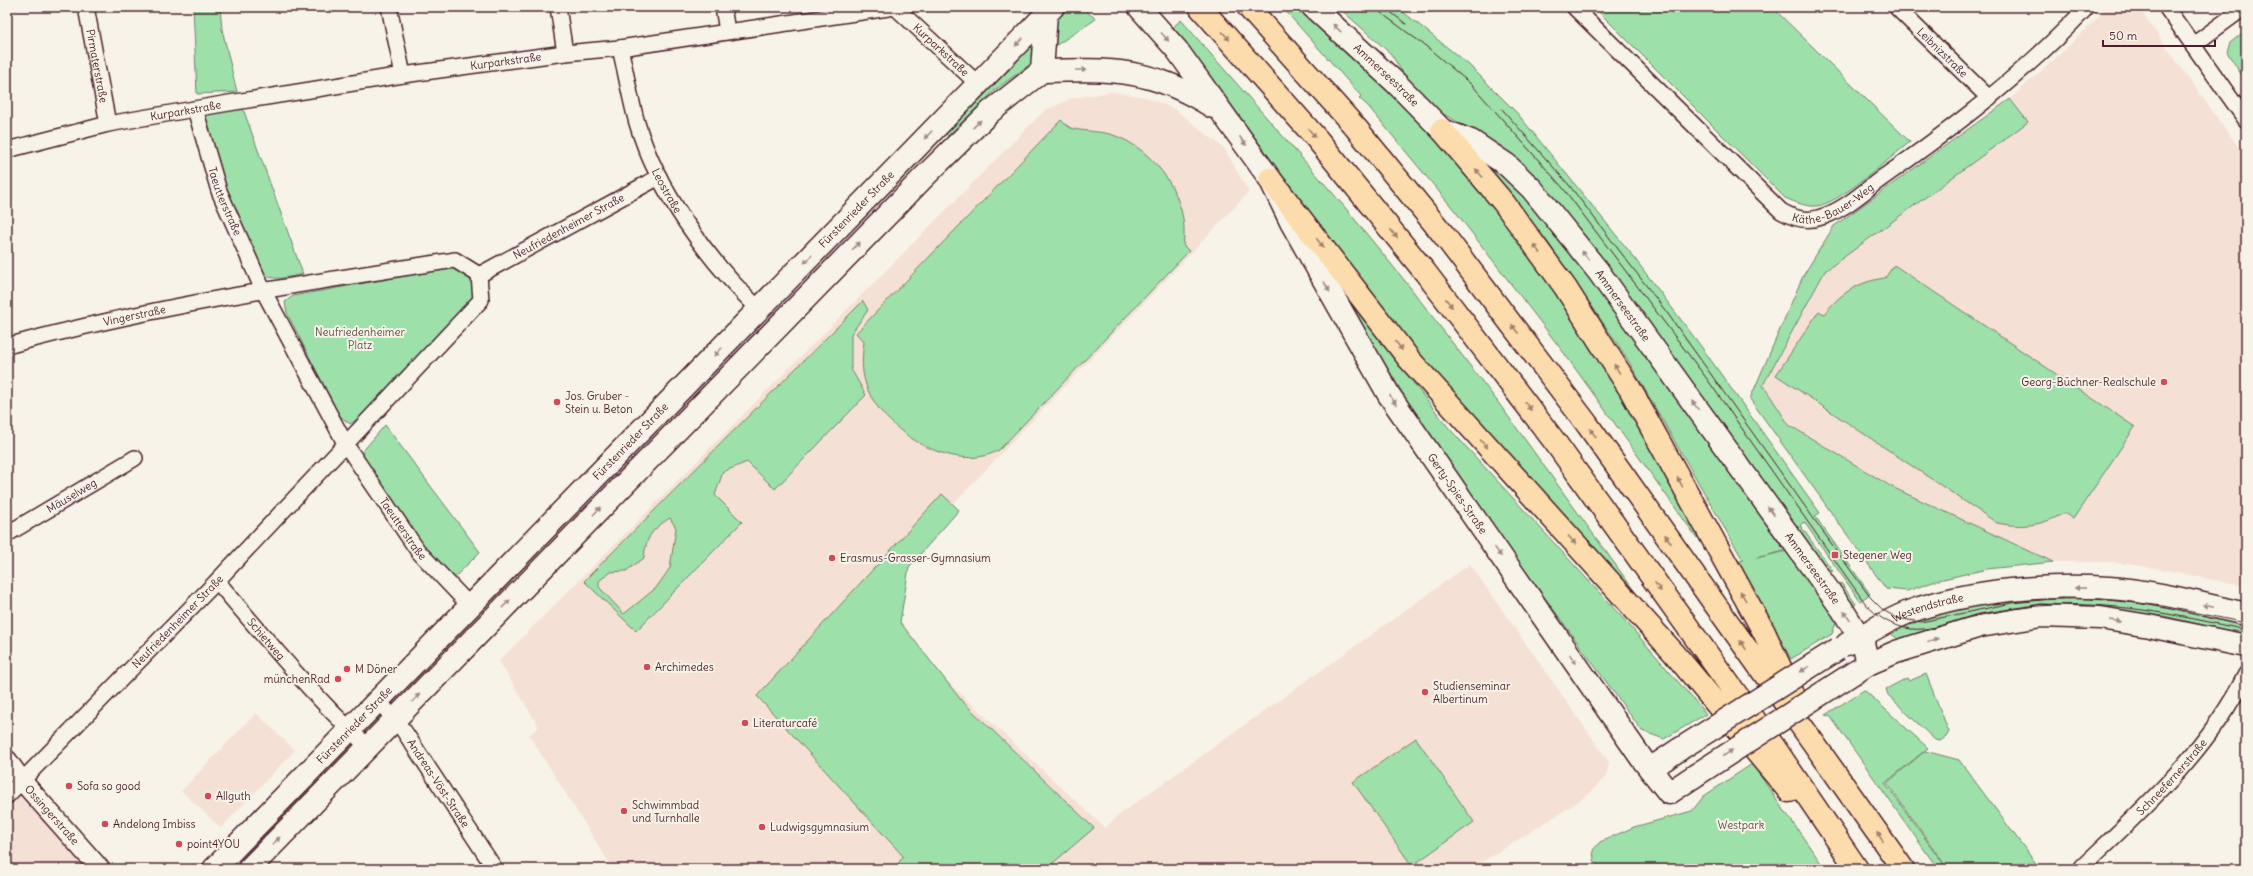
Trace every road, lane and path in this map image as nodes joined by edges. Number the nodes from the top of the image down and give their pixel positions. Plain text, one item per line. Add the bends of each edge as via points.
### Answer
1 (86, 7) edge
2 (389, 7) edge
3 (558, 7) edge
4 (723, 7) edge
5 (1139, 7) edge
6 (1200, 7) edge
7 (1248, 7) edge
8 (1313, 7) edge
9 (1574, 7) edge
10 (1896, 7) edge
11 (2087, 7) edge
12 (2166, 7) edge
13 (2245, 7) edge
14 (1049, 11) edge
15 (727, 31) junction
16 (2193, 45) junction
17 (620, 48) junction
18 (565, 54) junction
19 (1042, 71) junction
20 (402, 75) junction
21 (978, 84) junction
22 (1989, 98) junction
23 (195, 109) junction
24 (1221, 113) junction
25 (2246, 120) edge
26 (108, 124) junction
27 (1442, 130) junction
28 (7, 150) edge
29 (659, 177) junction
30 (1270, 178) junction
31 (479, 275) junction
32 (263, 290) junction
33 (759, 309) junction
34 (7, 346) edge
35 (346, 445) junction
36 (135, 458) dead end
37 (7, 534) edge
38 (217, 581) junction
39 (470, 606) junction
40 (2246, 614) edge
41 (1860, 637) junction
42 (2246, 646) edge
43 (1862, 668) junction
44 (2246, 674) edge
45 (378, 700) junction
46 (394, 720) junction
47 (350, 730) junction
48 (368, 747) junction
49 (1817, 749) junction
50 (7, 760) edge
51 (1650, 769) junction
52 (22, 781) junction
53 (7, 796) edge
54 (2082, 867) dead end
55 (100, 869) edge
56 (214, 869) edge
57 (249, 869) edge
58 (495, 869) edge
59 (1856, 869) edge
60 (1903, 869) edge

1 - 26 street, Pirmaterstraße
2 - 20 street
3 - 18 street
4 - 15 street
5 -> 24 main road via 1177,50
6 -> 59 highway via 1317,140 1425,272 1531,410 1774,747
49 -> 7 highway via 1587,424 1443,234 1356,128
27 -> 8 main road, Ammerseestraße via 1396,83
9 - 22 street, Käthe-Bauer-Weg via 1781,210 1800,219 1820,217 1842,206 1941,137
10 - 22 street, Leibnizstraße
11 - 22 street, Käthe-Bauer-Weg
12 - 16 street
13 - 16 street
14 - 19 main road, Fürstenrieder Straße
14 -> 21 main road, Fürstenrieder Straße
15 - 17 street, Kurparkstraße
15 - 21 street, Kurparkstraße via 895,7
16 - 25 street
17 - 18 street, Kurparkstraße
17 - 29 street, Leostraße via 637,123
18 - 20 street, Kurparkstraße
19 -> 24 main road via 1106,70 1139,73 1180,87
46 -> 19 main road via 924,176 990,112
20 - 23 street, Kurparkstraße
21 -> 33 main road, Fürstenrieder Straße
23 - 26 street, Kurparkstraße
23 - 32 street, Taeutterstraße via 218,191
24 -> 30 main road
26 - 28 street, Kurparkstraße
41 -> 27 main road, Ammerseestraße via 1603,277 1537,195 1507,164 1471,141
49 -> 27 highway via 1764,632 1630,389 1565,287 1504,203
29 - 31 street, Neufriedenheimer Straße
29 - 33 street, Leostraße via 701,244
30 -> 51 main road, Gerty-Spies-Straße via 1291,222 1390,396
30 -> 59 highway via 1409,360 1674,653
31 - 32 street via 455,260
31 - 35 street via 481,300
32 - 34 street, Vingerstraße via 81,326
32 - 35 street
33 -> 39 main road, Fürstenrieder Straße
35 - 38 street, Neufriedenheimer Straße
35 - 39 street, Taeutterstraße via 418,551
36 - 37 street, Mäuselweg
38 - 47 street, Schietweg via 279,654
38 - 52 street, Neufriedenheimer Straße
39 - 45 main road, Fürstenrieder Straße
40 -> 41 main road, Westendstraße via 2160,595 2109,588 2047,587 1958,597 1913,610
41 - 43 main road, Ammerseestraße via 1863,643
41 -> 51 main road, Westendstraße, bridge
43 -> 42 main road via 1896,652 1980,626 2041,616 2100,618
51 -> 43 main road, Gerty-Spies-Straße, bridge via 1669,793
44 - 54 street, Schneefernerstraße via 2233,701 2192,753 2141,810
45 - 46 street, Andreas-Vöst-Straße
45 - 47 main road, Fürstenrieder Straße
46 - 48 main road
46 - 58 street, Andreas-Vöst-Straße
47 - 48 street, Schietweg
47 - 56 main road, Fürstenrieder Straße
57 -> 48 main road
60 -> 49 highway
50 - 52 street, Ossingerstraße
52 - 53 street, Neufriedenheimer Straße
52 - 55 street, Ossingerstraße

